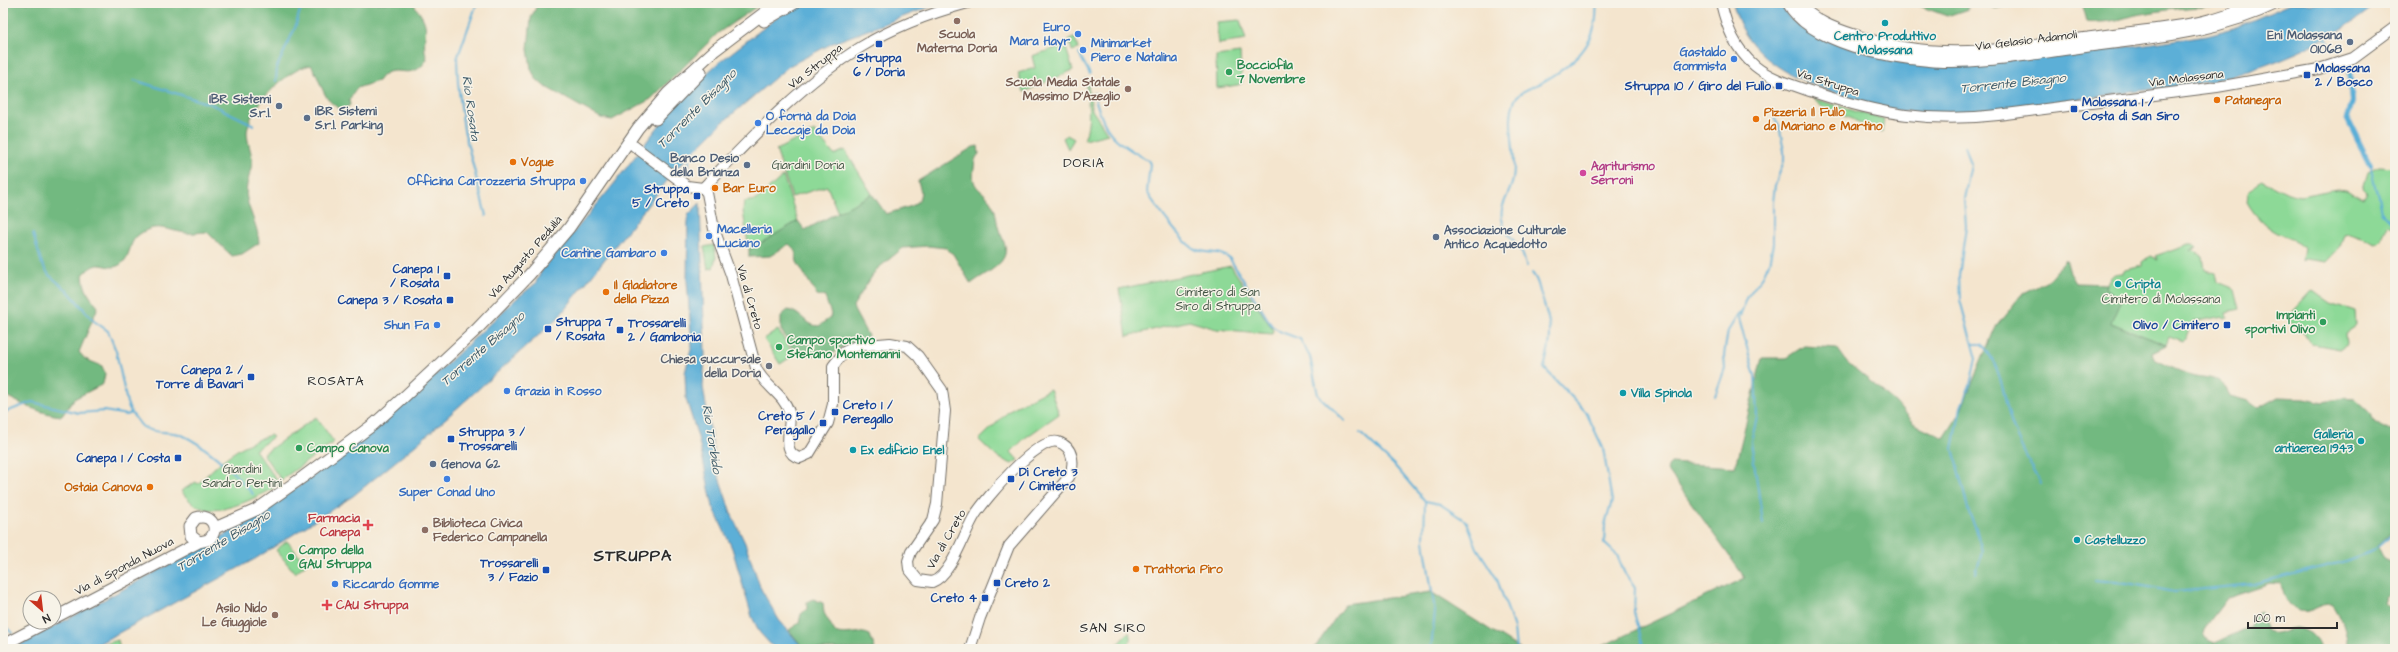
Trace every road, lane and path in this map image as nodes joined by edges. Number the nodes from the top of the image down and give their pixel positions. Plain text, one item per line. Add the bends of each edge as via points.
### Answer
1 (777, 3) edge
2 (795, 3) edge
3 (968, 3) edge
4 (1721, 3) edge
5 (1788, 3) edge
6 (1798, 3) edge
7 (2259, 3) edge
8 (2278, 3) edge
9 (2395, 27) edge
10 (1969, 118) joint
11 (636, 148) junction
12 (702, 188) junction
13 (591, 199) junction
14 (213, 524) junction
15 (195, 539) junction
16 (62, 614) edge
17 (32, 630) edge
18 (3, 645) edge
19 (970, 649) edge

1 - 13 main road, Via Augusto Pedullà via 721,45 668,93 638,128
2 - 11 main road via 771,16 692,80
3 - 12 main road, Via Struppa via 909,23 847,56 796,97
4 - 10 main road, Via Struppa via 1726,23 1736,44 1756,66 1777,79 1881,112 1929,118
5 - 8 main road, Via Gelasio Adamoli via 1796,15 1810,27 1833,38 1877,53 1936,61 1990,59 2188,32 2228,23
6 - 7 main road, Via Gelasio Adamoli via 1814,19 1837,29 1880,44 1937,53 1989,51 2182,26
9 - 10 main road, Via Molassana via 2358,56 2319,69 2217,87
11 - 12 main road via 687,186
11 - 13 main road
12 - 19 main road, Via di Creto via 706,193 714,229 731,275 756,368 786,404 789,412 788,447 793,455 800,458 809,454 828,423 833,404 833,366 840,356 851,348 883,343 907,346 918,356 939,385 944,395 945,411 937,504 933,520 909,556 909,566 915,578 922,582 932,582 944,574 976,513 1032,452 1050,442 1056,442 1064,445 1073,460 1072,471 1064,483 1009,546
13 - 14 main road, Via Augusto Pedullà via 507,299 404,397 346,445 256,510
14 - 15 main road via 212,537
14 - 15 main road via 205,516 196,518 190,526
15 - 16 main road, Via di Sponda Nuova via 186,549
17 - 18 main road

